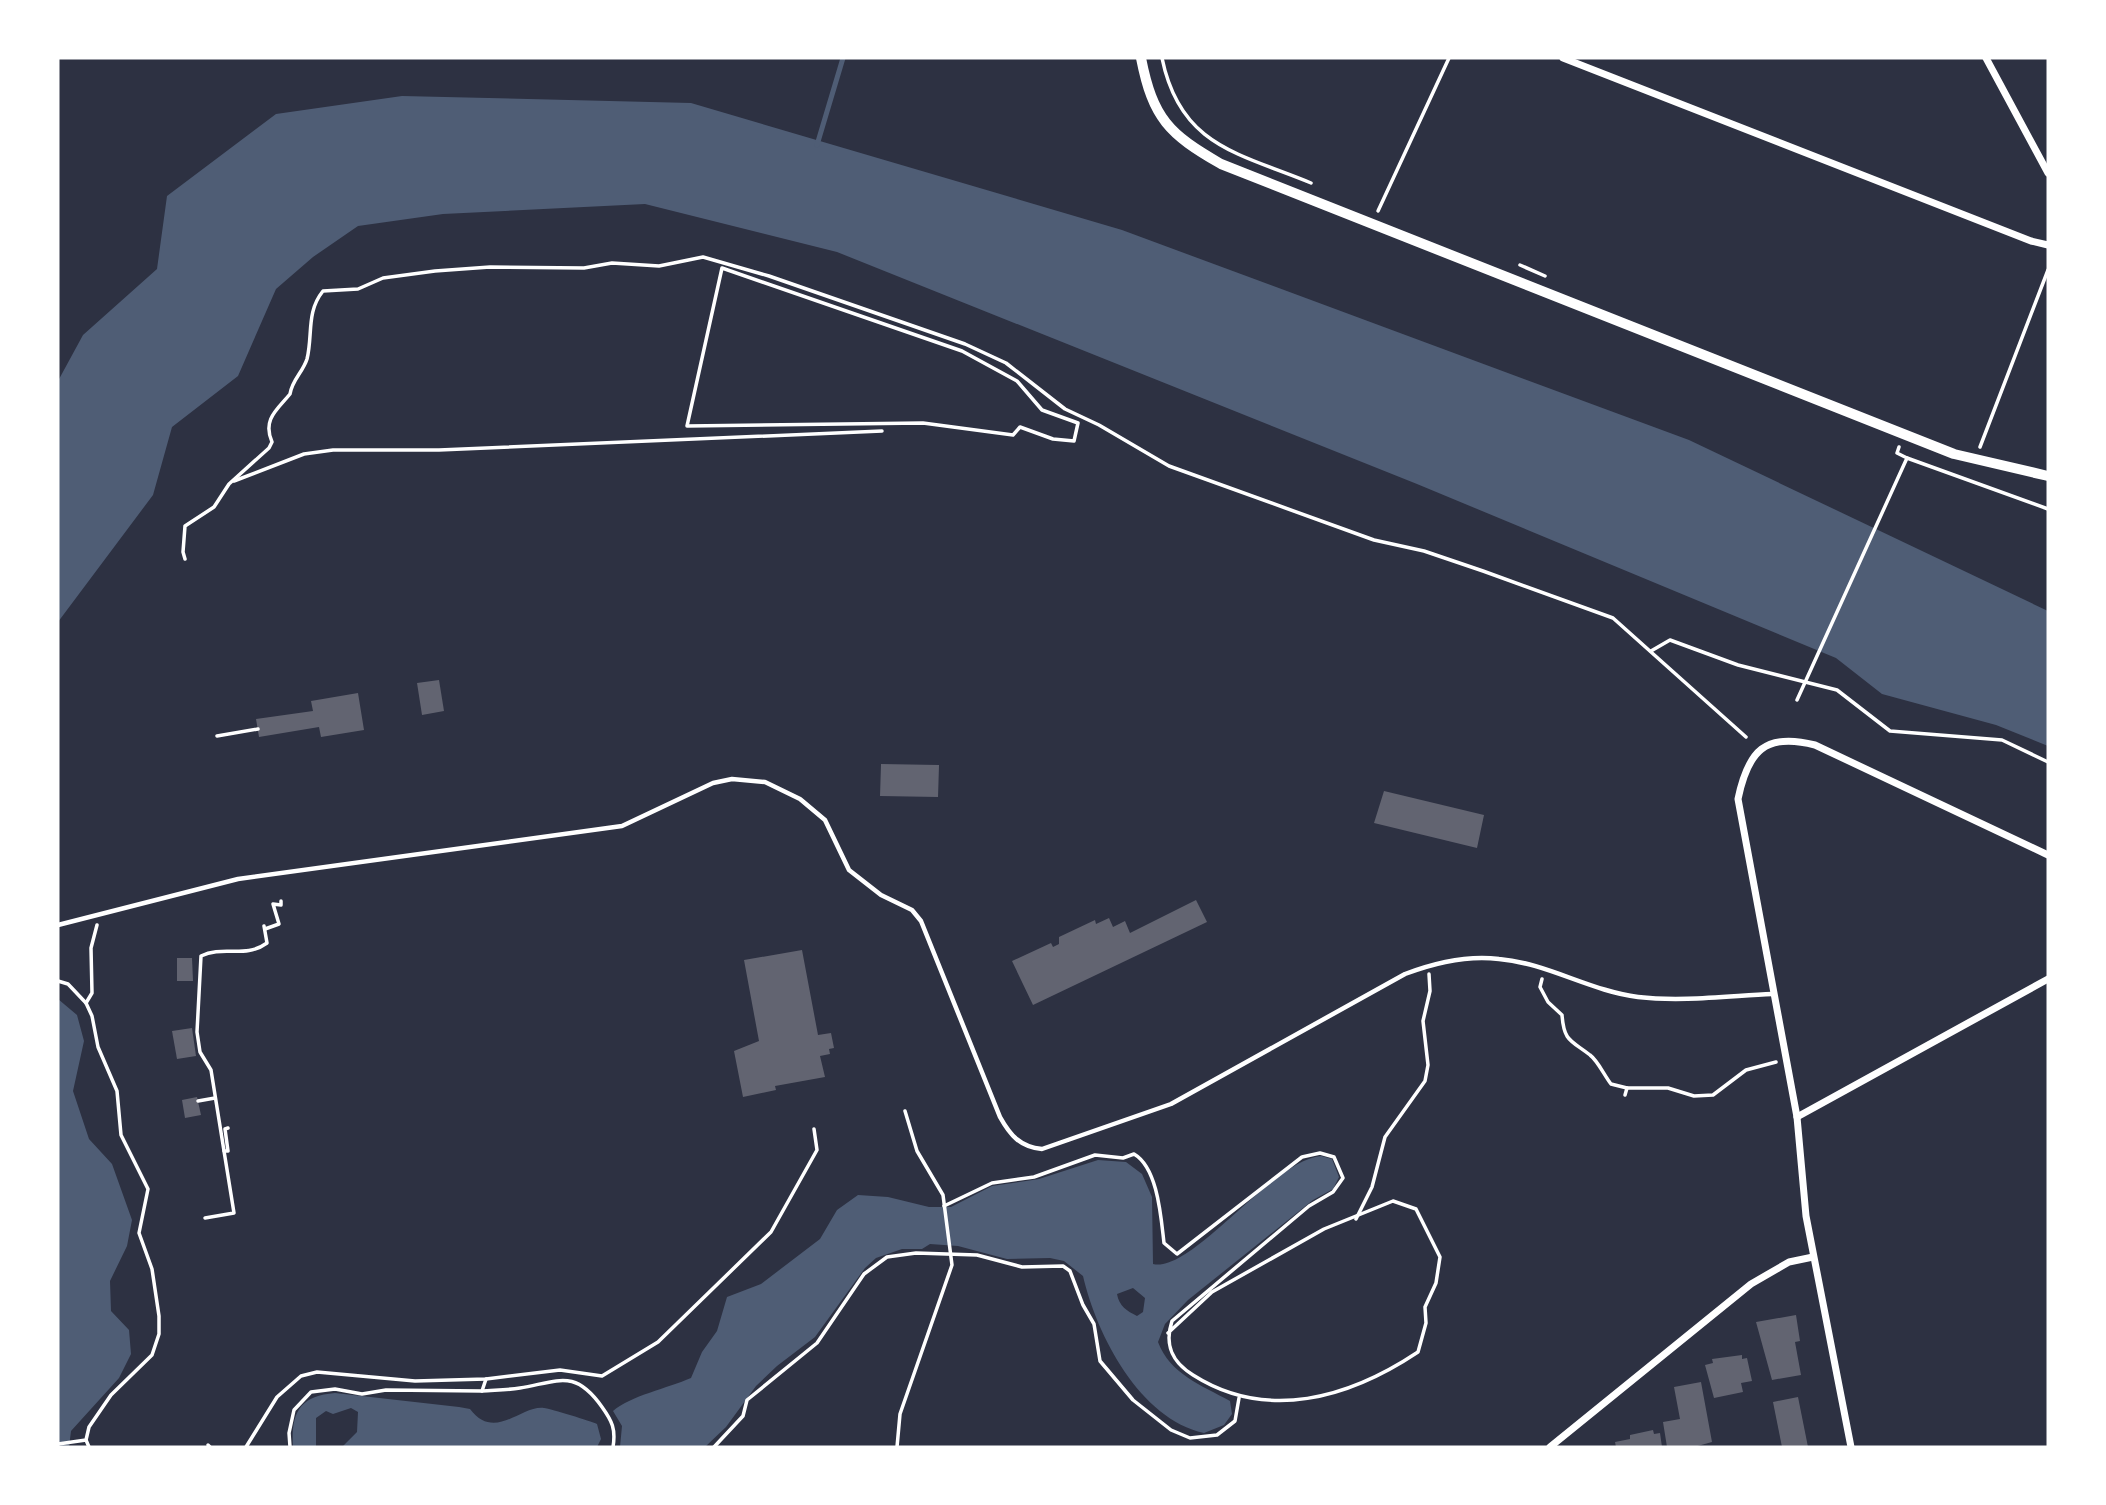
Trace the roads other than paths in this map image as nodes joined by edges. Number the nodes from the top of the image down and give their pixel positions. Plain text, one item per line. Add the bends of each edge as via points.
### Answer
1 (1141, 58) edge
2 (1563, 58) edge
3 (1986, 58) edge
4 (2048, 173) edge
5 (2048, 245) edge
6 (2048, 476) edge
7 (2048, 855) edge
8 (58, 925) edge
9 (2048, 979) edge
10 (1772, 994) junction
11 (1797, 1117) junction
12 (1813, 1257) junction
13 (1549, 1447) edge
14 (1851, 1447) edge

1 - 6 street via 1159,113 1179,139 1221,164 1954,454
2 - 5 street
3 - 4 street
7 - 10 street via 1815,745 1774,740 1758,751 1743,774 1738,799
8 - 10 lane via 238,880 622,826 713,783 765,782 800,799 825,820 849,870 881,895 912,910 921,921 1000,1117 1013,1139 1042,1149 1171,1104 1429,965 1500,958 1607,992 1641,998
9 - 11 street
10 - 11 street
11 - 12 street
12 - 13 street via 1789,1262 1751,1283
12 - 14 street

